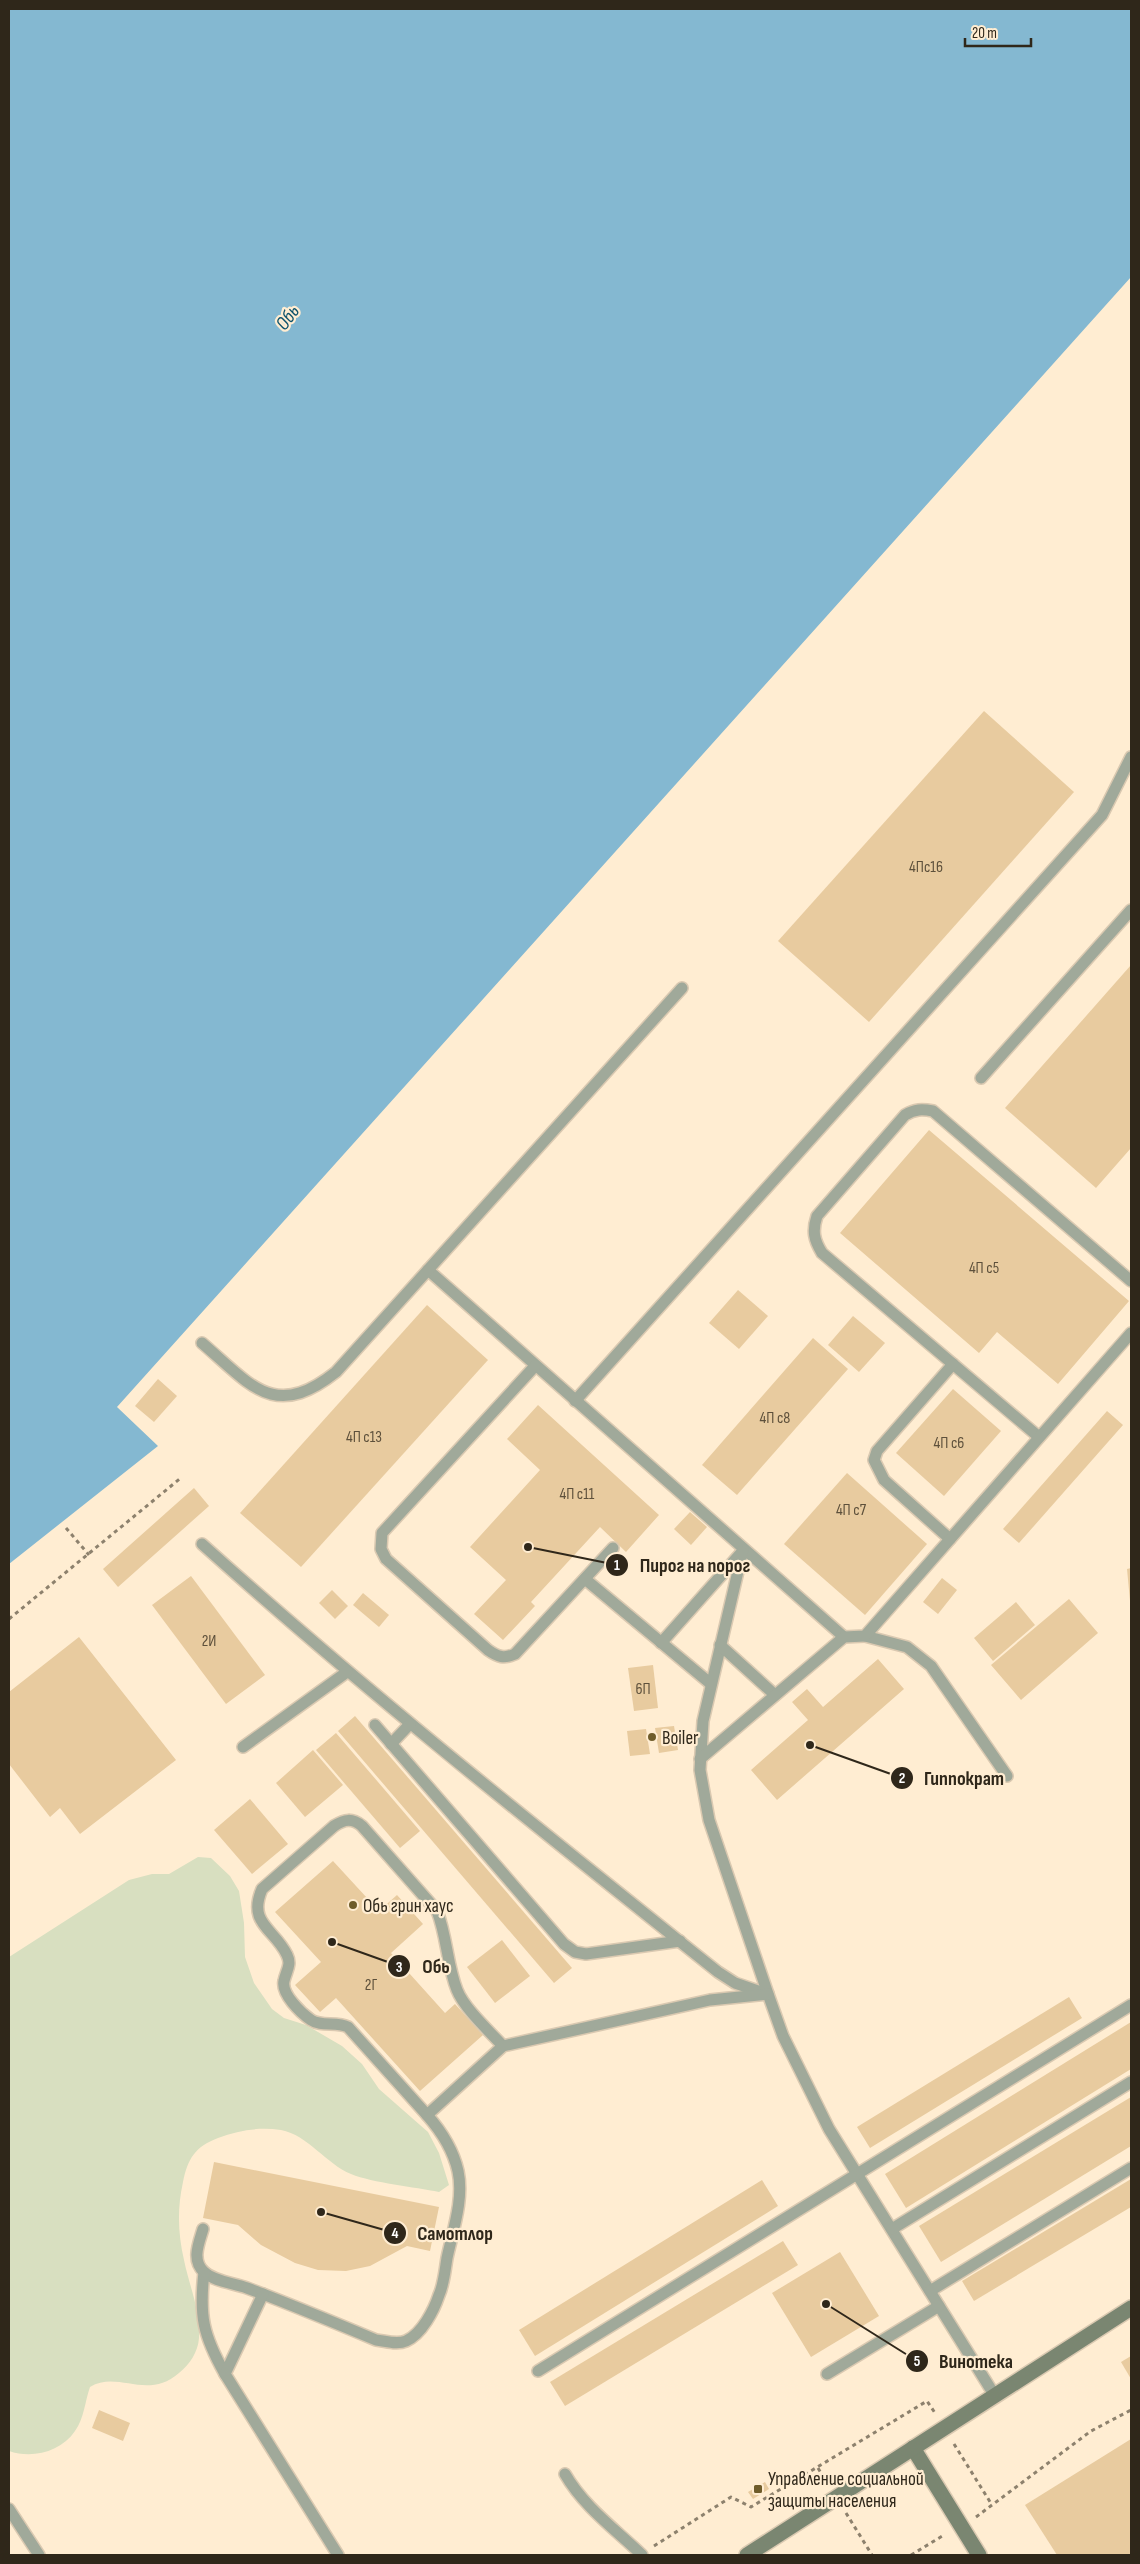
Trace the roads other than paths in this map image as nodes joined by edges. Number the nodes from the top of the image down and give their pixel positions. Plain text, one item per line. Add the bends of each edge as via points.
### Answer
1 (1131, 757) edge
2 (1131, 910) edge
3 (682, 988) dead end
4 (981, 1078) dead end
5 (428, 1270) junction
6 (1131, 1282) edge
7 (1131, 1333) edge
8 (202, 1343) dead end
9 (953, 1364) junction
10 (535, 1366) junction
11 (575, 1401) junction
12 (1039, 1438) junction
13 (950, 1539) junction
14 (202, 1544) dead end
15 (613, 1548) dead end
16 (743, 1550) junction
17 (585, 1579) junction
18 (865, 1636) junction
19 (844, 1637) junction
20 (661, 1643) junction
21 (720, 1645) junction
22 (347, 1672) junction
23 (711, 1684) junction
24 (775, 1695) junction
25 (410, 1724) junction
26 (374, 1725) dead end
27 (391, 1744) junction
28 (243, 1747) dead end
29 (700, 1759) junction
30 (1007, 1776) dead end
31 (680, 1941) junction
32 (768, 1994) junction
33 (1131, 2005) edge
34 (503, 2046) junction
35 (1131, 2082) edge
36 (427, 2115) junction
37 (1131, 2168) edge
38 (857, 2173) junction
39 (203, 2229) dead end
40 (892, 2229) junction
41 (204, 2272) junction
42 (930, 2291) junction
43 (263, 2294) junction
44 (939, 2306) junction
45 (1131, 2308) edge
46 (538, 2371) dead end
47 (225, 2374) junction
48 (827, 2374) dead end
49 (995, 2396) junction
50 (913, 2448) junction
51 (565, 2474) dead end
52 (9, 2509) edge
53 (39, 2555) edge
54 (338, 2555) edge
55 (641, 2555) edge
56 (747, 2555) edge
57 (978, 2555) edge

1 - 11 lane via 1102,815
2 - 4 lane
3 - 5 lane
5 - 8 lane via 336,1372 302,1393 285,1396 255,1388
5 - 10 lane
6 - 9 lane via 933,1111 914,1110 905,1114 817,1216 813,1227 814,1241 822,1253
7 - 12 lane
9 - 12 lane
9 - 13 lane via 877,1451 874,1460 884,1480
10 - 11 lane
10 - 17 lane via 382,1534 380,1549 386,1559 488,1650 506,1658 515,1654
11 - 16 lane
12 - 13 lane
13 - 18 lane
14 - 22 lane
15 - 17 lane
16 - 19 lane
16 - 20 lane
16 - 21 lane
17 - 20 lane
18 - 19 lane
18 - 30 lane via 907,1647 931,1666
19 - 24 lane
20 - 23 lane
21 - 23 lane
21 - 24 lane
22 - 25 lane
22 - 28 lane
23 - 29 lane via 703,1721
24 - 29 lane
25 - 27 lane
25 - 31 lane
26 - 27 lane
27 - 31 lane via 564,1944 586,1954
29 - 32 lane via 709,1820
31 - 32 lane via 735,1983
32 - 34 lane via 710,2000
32 - 38 lane via 806,2086
33 - 38 lane
34 - 36 lane
34 - 36 lane via 456,1990 442,1924 436,1911 354,1820 344,1820 334,1826 262,1889 258,1899 260,1922 289,1957 284,1981 288,1996 310,2020 348,2027
35 - 40 lane
36 - 43 lane via 440,2129 453,2155 460,2195 440,2294 416,2334 406,2341 394,2343 376,2340
37 - 42 lane
38 - 40 lane
38 - 46 lane
39 - 41 lane via 197,2262
40 - 42 lane
41 - 43 lane
41 - 47 lane via 200,2304 205,2331
42 - 44 lane
43 - 47 lane
44 - 48 lane
44 - 49 lane
45 - 49 main road
47 - 54 lane
49 - 50 main road
50 - 56 main road
50 - 57 main road
51 - 55 lane via 592,2509
52 - 53 lane

